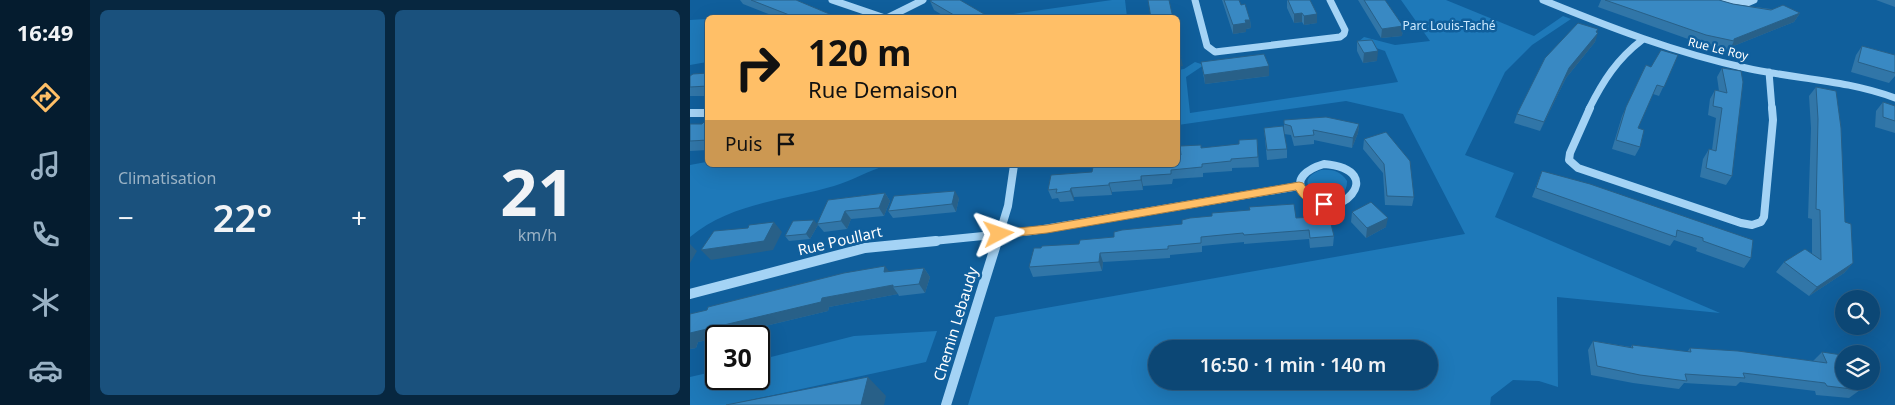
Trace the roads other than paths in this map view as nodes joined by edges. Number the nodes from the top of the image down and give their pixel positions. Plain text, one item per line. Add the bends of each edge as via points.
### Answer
1 (832, 0) edge
2 (923, 0) edge
3 (1195, 0) edge
4 (1330, 0) edge
5 (1543, 0) edge
6 (1724, 0) edge
7 (1754, 0) edge
8 (877, 15) edge
9 (892, 15) edge
10 (1642, 40) junction
11 (1769, 72) junction
12 (1895, 98) edge
13 (705, 112) edge
14 (690, 113) edge
15 (1014, 167) edge
16 (1299, 186) junction
17 (999, 234) junction
18 (690, 294) edge
19 (946, 405) edge

1 - 8 street
2 - 9 street
3 - 4 street via 1207,46 1223,52 1340,37 1345,30
5 - 10 street, Rue Le Roy
6 - 7 street via 1740,3
10 - 11 street, Rue Le Roy
10 - 11 street via 1612,69 1580,130 1569,160 1578,168 1741,223 1761,222 1764,217 1773,120
11 - 12 street, Rue Le Roy
13 - 14 street
15 - 17 street, Chemin Lebaudy via 1012,190
16 - 16 street via 1305,196 1324,204 1348,199 1357,186 1352,173 1330,164 1308,169
16 - 17 street, Rue Poullart
17 - 18 street, Rue Poullart via 865,248
17 - 19 street, Chemin Lebaudy

